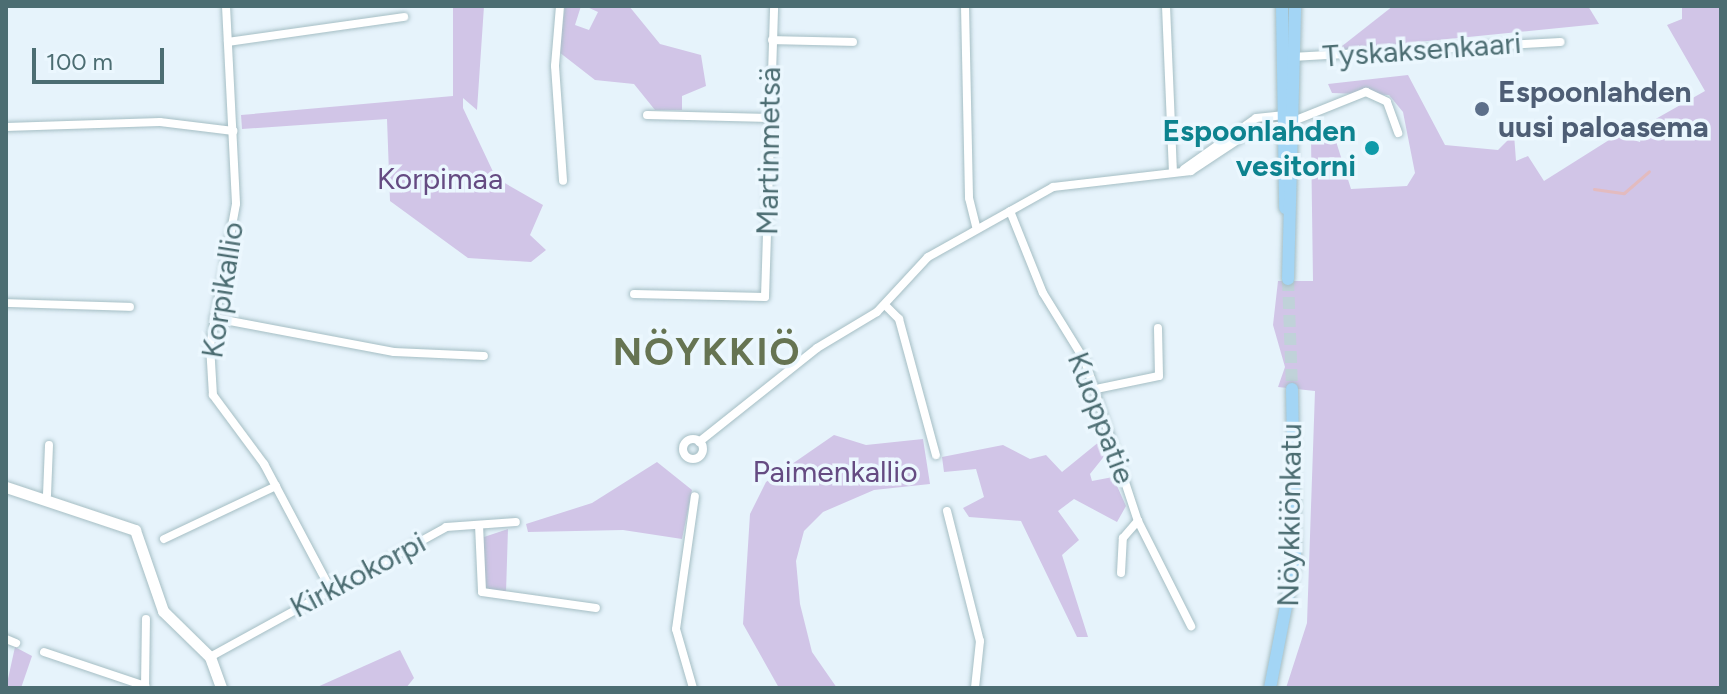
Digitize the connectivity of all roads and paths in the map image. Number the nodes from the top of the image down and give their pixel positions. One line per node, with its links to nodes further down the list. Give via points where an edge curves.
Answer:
1 (226, 6): 10 (street, Korpikallio)
2 (560, 6): 21 (street, via 555,66)
3 (774, 6): 9 (street, Martinmetsä)
4 (965, 6): 23 (street, via 969,198)
5 (1166, 6): 20 (street)
6 (1282, 6): 13 (main road)
7 (1295, 6): 13 (main road)
8 (404, 17): 10 (street)
9 (772, 40): 11 (street); 15 (street, Martinmetsä)
10 (228, 42): 18 (street, Korpikallio)
11 (853, 42)
12 (1561, 42): 13 (street, Tyskaksenkaari)
13 (1288, 56): 16 (main road)
14 (647, 115): 15 (street)
15 (770, 118): 25 (street, Martinmetsä, via 765,297)
16 (1285, 119): 19 (street, via 1372,92 1387,102); 20 (street, via 1256,118 1184,169); 24 (main road)
17 (6, 127): 18 (street, via 160,122)
18 (233, 131): 29 (street, Korpikallio, via 236,204)
19 (1398, 133)
20 (1173, 170): 22 (street, via 1076,180)
21 (563, 181)
22 (1010, 211): 23 (street); 32 (street, Kuoppatie, via 1043,293)
23 (977, 229): 27 (street, via 920,263)
24 (1288, 279)
25 (634, 294)
26 (6, 303): 28 (street)
27 (885, 305): 34 (street, via 817,348); 36 (street, via 899,319)
28 (130, 307)
29 (214, 318): 31 (street, via 394,352); 37 (street, Korpikallio, via 213,395)
30 (1158, 328): 32 (street, via 1159,376)
31 (484, 356)
32 (1096, 389): 42 (street, Kuoppatie)
33 (1292, 389): 57 (main road, Nöykkiönkatu, via 1295,560)
34 (699, 442)
35 (49, 445): 39 (street)
36 (936, 455)
37 (276, 486): 45 (street); 47 (street, Korpikallio)
38 (6, 487): 39 (street)
39 (47, 495): 52 (street, via 135,530 163,611)
40 (695, 496): 55 (street, via 676,629)
41 (947, 511): 56 (street, via 980,641)
42 (1138, 521): 46 (street, via 1123,538); 50 (street, Kuoppatie)
43 (516, 522): 44 (street, Kirkkokorpi)
44 (479, 525): 47 (street, Kirkkokorpi, via 446,527); 48 (street, via 482,592)
45 (164, 539)
46 (1121, 573)
47 (330, 588): 52 (street, Kirkkokorpi)
48 (596, 608)
49 (146, 619): 53 (street)
50 (1191, 626)
51 (44, 652): 53 (street)
52 (210, 657): 54 (street)
53 (145, 687)
54 (221, 688)
55 (693, 688)
56 (975, 688)
57 (1270, 688)

